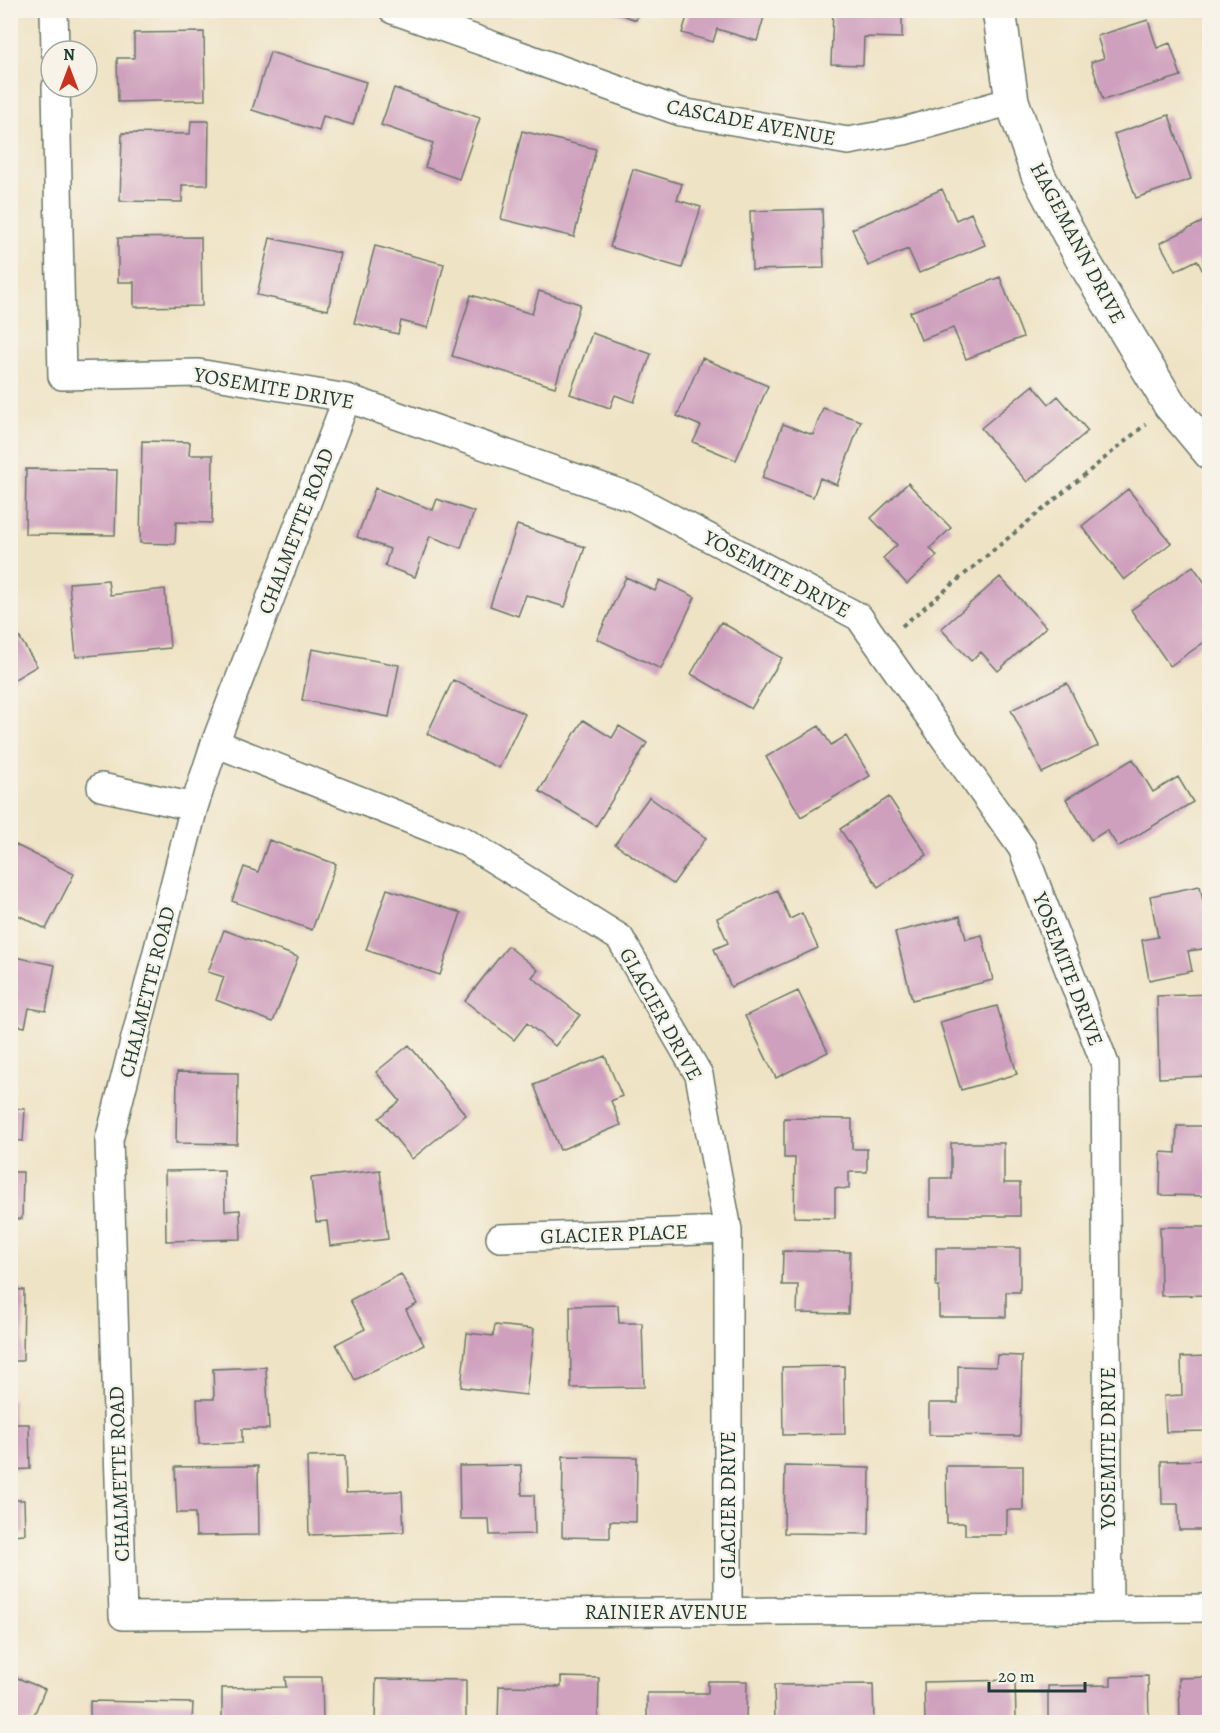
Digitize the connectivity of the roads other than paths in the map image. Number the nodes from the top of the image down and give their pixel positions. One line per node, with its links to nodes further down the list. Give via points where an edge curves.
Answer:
1 (54, 10): 4 (street)
2 (393, 10): 6 (street, CASCADE AVENUE, via 681,112 848,141 904,131)
3 (999, 10): 6 (street, HAGEMANN DRIVE)
4 (55, 39)
5 (56, 99): 7 (street, YOSEMITE DRIVE, via 62,376 198,373)
6 (1012, 101): 8 (street, HAGEMANN DRIVE, via 1038,175 1081,257 1170,405)
7 (347, 398): 9 (street, CHALMETTE ROAD); 15 (street, YOSEMITE DRIVE, via 634,498 859,617 1022,848 1105,1064)
8 (1209, 453)
9 (215, 743): 11 (street, CHALMETTE ROAD); 12 (street, GLACIER DRIVE, via 464,841 620,938 699,1075)
10 (101, 787): 11 (street)
11 (194, 807): 17 (street, CHALMETTE ROAD, via 109,1140)
12 (729, 1230): 13 (street, GLACIER PLACE); 16 (street, GLACIER DRIVE)
13 (500, 1238)
14 (1209, 1608): 15 (street, RAINIER AVENUE)
15 (1109, 1609): 16 (street, RAINIER AVENUE)
16 (729, 1611): 17 (street, RAINIER AVENUE)
17 (123, 1616)

